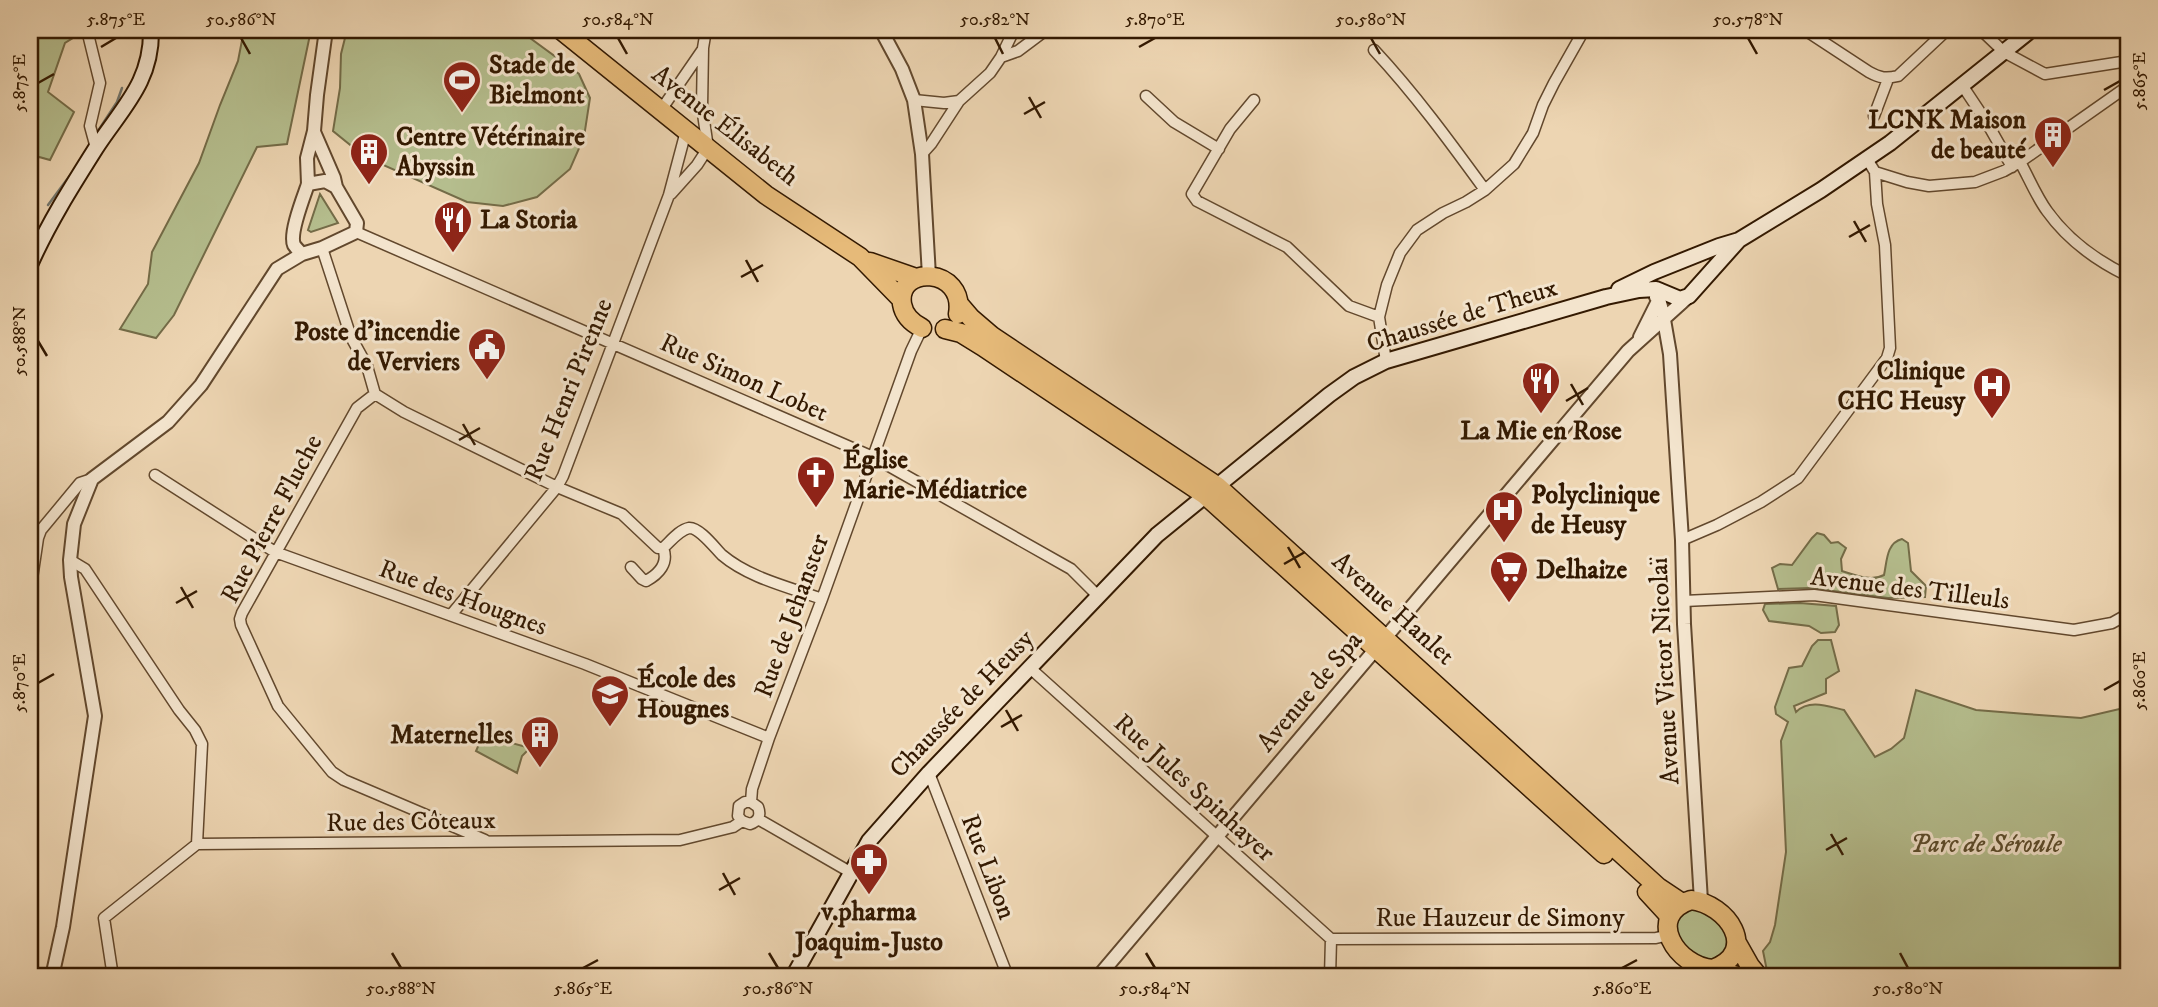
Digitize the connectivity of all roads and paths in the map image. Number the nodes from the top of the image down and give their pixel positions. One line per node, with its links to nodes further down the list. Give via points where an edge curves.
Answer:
1 (87, 30): 30 (street, via 100,83 90,126)
2 (151, 30): 30 (main road, via 147,68)
3 (326, 30): 28 (street)
4 (561, 30): 26 (highway, Avenue Élisabeth)
5 (706, 30): 14 (street)
6 (881, 30): 23 (street)
7 (1014, 30): 17 (street)
8 (1046, 30): 17 (street)
9 (1584, 30): 38 (street, via 1514,164)
10 (1805, 30): 19 (street, via 1869,72)
11 (1947, 30): 19 (street, via 1898,76)
12 (1981, 30): 16 (street)
13 (2031, 30): 16 (main road, Chaussée de Theux)
14 (703, 48): 26 (street); 31 (street, via 702,107)
15 (1374, 50): 38 (street)
16 (2004, 51): 18 (street, via 2045,74); 20 (main road, Chaussée de Theux)
17 (1002, 57): 25 (street)
18 (2128, 61)
19 (1888, 79): 27 (street)
20 (1962, 85): 34 (street); 35 (main road, Chaussée de Theux)
21 (2128, 86): 34 (street)
22 (1146, 96): 32 (street, via 1174,122)
23 (914, 100): 25 (street); 33 (street)
24 (1254, 100): 32 (street)
25 (959, 101): 33 (street)
26 (661, 110): 29 (highway, Avenue Élisabeth)
27 (1874, 116)
28 (314, 131): 36 (street, via 307,159); 37 (street)
29 (686, 131): 31 (highway, Avenue Élisabeth); 39 (street, Rue Henri Pirenne)
30 (96, 148): 46 (main road)
31 (708, 148): 39 (street, Rue Henri Pirenne); 44 (highway, Avenue Élisabeth, via 766,195)
32 (1219, 149): 54 (street, via 1192,194 1196,201 1287,247 1349,306)
33 (922, 154): 48 (street)
34 (2016, 164): 35 (street, via 1975,182 1930,186 1907,183); 47 (street, via 2054,221 2082,248)
35 (1871, 165): 41 (main road, Chaussée de Theux); 69 (street, via 1885,245 1887,358 1798,478)
36 (308, 184): 37 (street, via 325,181); 43 (street, via 293,230 293,243)
37 (336, 187): 40 (street, via 357,223)
38 (1485, 190): 54 (street, via 1418,230 1400,253)
39 (669, 195): 59 (street, Rue Henri Pirenne)
40 (356, 232): 42 (street); 59 (street, Rue Simon Lobet)
41 (1739, 240): 45 (main road, Chaussée de Theux); 50 (main road, Chaussée de Theux)
42 (322, 248): 43 (street); 63 (street)
43 (302, 254): 66 (street, via 277,269 201,386 167,422)
44 (860, 257): 48 (highway, Avenue Élisabeth); 52 (highway, Avenue Élisabeth)
45 (1680, 263): 49 (main road); 50 (main road, via 1694,276); 51 (main road, Chaussée de Theux)
46 (30, 265)
47 (2128, 276)
48 (923, 277): 52 (highway, via 905,288); 53 (highway, via 945,281)
49 (1654, 293): 50 (main road, Chaussée de Theux, via 1680,299); 51 (main road, Chaussée de Theux); 55 (street); 58 (street, Avenue de Spa)
50 (1689, 296): 55 (street, Avenue de Spa); 61 (street)
51 (1606, 297): 62 (main road, Chaussée de Theux)
52 (901, 299): 56 (highway, via 908,317)
53 (959, 304): 57 (highway, via 955,320); 68 (highway, Avenue Hanlet, via 992,336)
54 (1379, 317): 62 (street)
55 (1664, 320): 58 (street, Avenue de Spa); 61 (street)
56 (922, 328): 57 (main road); 64 (street, Rue de Jehanster)
57 (944, 329): 68 (highway, via 961,333 1189,483)
58 (1638, 340): 60 (street, Avenue de Spa)
59 (613, 344): 64 (street, Rue Simon Lobet); 67 (street, Rue Henri Pirenne)
60 (1628, 351): 61 (street, via 1651,342); 80 (street, Avenue de Spa)
61 (1670, 354): 69 (street, Avenue Victor Nicolaï)
62 (1386, 361): 68 (main road, Chaussée de Theux, via 1329,395)
63 (375, 394): 67 (street); 71 (street, Rue Pierre Fluche, via 357,408)
64 (873, 457): 75 (street, Rue Simon Lobet, via 1071,569); 76 (street, Rue de Jehanster)
65 (155, 475): 71 (street, Rue des Hougnes)
66 (92, 479): 72 (street, via 74,524); 74 (street, via 79,483 41,530)
67 (557, 487): 70 (street, via 622,514 653,545); 79 (street, Rue Henri Pirenne)
68 (1211, 491): 75 (main road, Chaussée de Heusy, via 1157,535); 80 (highway, Avenue Hanlet)
69 (1682, 540): 77 (street, Avenue Victor Nicolaï)
70 (663, 548): 73 (street, via 664,565 651,579 642,579); 76 (street, via 692,528 724,556 763,579)
71 (275, 552): 79 (street, Rue des Hougnes); 88 (street, Rue Pierre Fluche, via 240,619 283,714 332,772)
72 (69, 561): 89 (street, via 85,569 202,744); 98 (street, via 95,716)
73 (631, 567)
74 (30, 592)
75 (1097, 595): 81 (main road, Chaussée de Heusy)
76 (822, 599): 82 (street, Rue de Jehanster)
77 (1684, 601): 78 (street, Avenue des Tilleuls, via 1814,595 2074,630 2112,623); 92 (street, Avenue Victor Nicolaï)
78 (2128, 614)
79 (451, 615): 82 (street, Rue des Hougnes)
80 (1380, 644): 87 (street, Avenue de Spa); 91 (highway, Avenue Hanlet); 93 (highway, Avenue Hanlet)
81 (1030, 668): 83 (main road, Chaussée de Heusy); 87 (street, Rue Jules Spinhayer)
82 (769, 738): 84 (street, Rue de Jehanster)
83 (929, 773): 90 (main road, Chaussée de Heusy, via 869,841); 101 (street, Rue Libon)
84 (751, 802): 85 (street, via 758,807); 86 (street, Rue de Jehanster, via 738,809)
85 (758, 819): 86 (street); 90 (street)
86 (738, 824): 88 (street, Rue des Côteaux, via 680,840)
87 (1217, 837): 95 (street, Rue Jules Spinhayer); 102 (street, Avenue de Spa)
88 (490, 842): 89 (street, Rue des Côteaux)
89 (197, 844): 99 (street, via 104,918)
90 (850, 872): 100 (main road, Chaussée de Heusy)
91 (1646, 892): 94 (main road, Avenue Hanlet, via 1659,904)
92 (1701, 901): 93 (highway); 96 (highway, via 1727,920)
93 (1682, 903): 94 (highway, via 1674,909)
94 (1669, 926): 95 (street, Rue Hauzeur de Simony, via 1656,938); 97 (highway, via 1673,944)
95 (1331, 939): 103 (street)
96 (1737, 943): 97 (highway, via 1729,959); 105 (highway)
97 (1708, 972): 104 (highway)
98 (52, 977)
99 (113, 977)
100 (793, 977)
101 (1008, 977)
102 (1098, 977)
103 (1330, 977)
104 (1740, 977)
105 (1759, 977)

